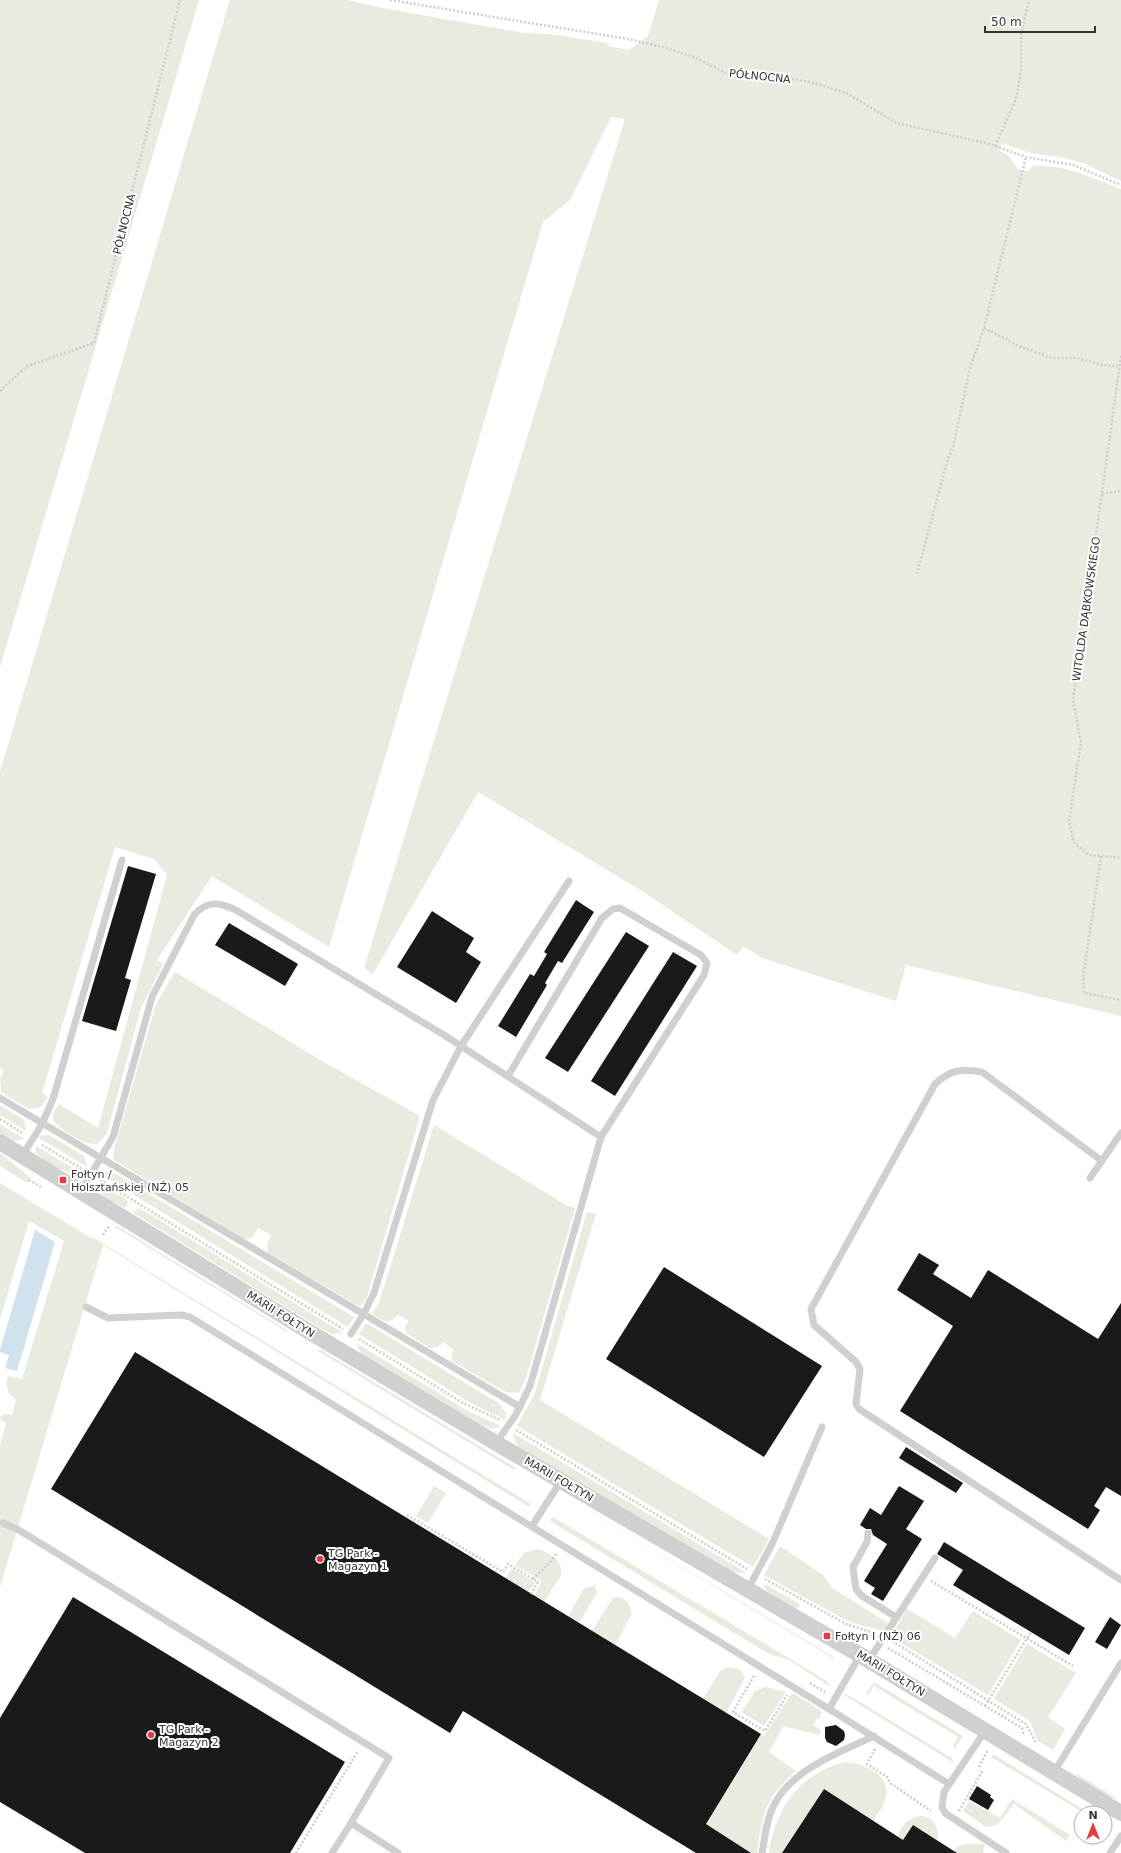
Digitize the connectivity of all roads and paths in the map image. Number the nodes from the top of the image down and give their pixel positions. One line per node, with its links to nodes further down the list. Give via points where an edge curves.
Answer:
1 (180, 0): 10 (path, PÓŁNOCNA, via 94,343 27,366)
2 (390, 0): 4 (path, PÓŁNOCNA, via 628,39 694,57 726,73 811,82 846,93 897,123)
3 (1029, 0): 4 (path, via 1021,34 1021,71 1016,99)
4 (995, 146): 5 (path, PÓŁNOCNA)
5 (1026, 156): 6 (path, PÓŁNOCNA, via 1073,165); 7 (path)
6 (1121, 185)
7 (984, 328): 9 (path, via 1021,347 1052,358 1077,358 1102,365); 13 (path, via 970,368 953,447)
8 (1121, 356): 9 (path, WITOLDA DĄBKOWSKIEGO)
9 (1118, 366): 12 (path, WITOLDA DĄBKOWSKIEGO)
10 (0, 391)
11 (1121, 491): 12 (path)
12 (1102, 494): 14 (path, WITOLDA DĄBKOWSKIEGO, via 1073,700 1081,743 1069,821 1076,845 1089,855)
13 (917, 574)
14 (1101, 856): 15 (path); 18 (path, via 1083,978 1084,993)
15 (1121, 858)
16 (122, 860): 23 (lane, via 53,1099)
17 (569, 881): 19 (lane)
18 (1121, 1000)
19 (461, 1046): 20 (lane); 29 (lane, via 234,909 216,903 206,905 199,908 194,915 152,997 113,1137); 35 (lane, via 432,1100 374,1293)
20 (508, 1076): 25 (lane); 25 (lane, via 602,918 613,909 620,908 701,955 707,963 704,975)
21 (0, 1098): 23 (lane)
22 (0, 1119): 26 (path)
23 (42, 1124): 26 (lane); 29 (lane)
24 (1121, 1133): 30 (lane)
25 (601, 1137): 37 (lane, via 530,1386)
26 (33, 1139): 28 (lane); 31 (path)
27 (0, 1142): 28 (street, MARII FOŁTYN)
28 (22, 1156): 33 (street, MARII FOŁTYN)
29 (101, 1159): 31 (lane); 35 (lane)
30 (1102, 1161): 32 (lane); 49 (lane, via 982,1072 963,1070 946,1074 935,1084 811,1309 811,1314 814,1325 856,1362 860,1369 856,1404 859,1409)
31 (91, 1175): 33 (lane); 36 (path)
32 (1090, 1178)
33 (81, 1191): 40 (street, MARII FOŁTYN)
34 (86, 1307): 44 (lane, via 108,1318 181,1315 190,1317)
35 (364, 1315): 36 (lane); 37 (lane)
36 (351, 1334): 38 (path, via 463,1403)
37 (520, 1407): 38 (lane)
38 (509, 1426): 40 (lane); 47 (path)
39 (822, 1427): 47 (lane, via 773,1542)
40 (496, 1443): 41 (street, MARII FOŁTYN)
41 (562, 1480): 44 (lane); 50 (street, MARII FOŁTYN)
42 (407, 1515): 51 (path, via 503,1572 508,1564 538,1582)
43 (3, 1523): 68 (lane, via 19,1530)
44 (532, 1526): 59 (lane)
45 (868, 1533): 52 (lane, via 867,1542 853,1566 856,1589 862,1596)
46 (934, 1558): 48 (lane)
47 (756, 1574): 50 (lane); 54 (path, via 848,1625)
48 (922, 1576): 52 (lane); 55 (path)
49 (1121, 1580)
50 (748, 1589): 57 (street, MARII FOŁTYN)
51 (531, 1594)
52 (896, 1617): 54 (lane)
53 (1031, 1632): 55 (path)
54 (885, 1636): 56 (lane); 62 (path)
55 (1026, 1638): 60 (path); 62 (path)
56 (880, 1643): 57 (lane); 63 (path)
57 (864, 1657): 64 (lane); 65 (street, MARII FOŁTYN)
58 (1121, 1663): 73 (lane)
59 (760, 1666): 61 (lane); 61 (path, via 733,1712 765,1731)
60 (1073, 1666)
61 (792, 1686): 64 (lane)
62 (988, 1701): 63 (path); 69 (path, via 1026,1724)
63 (985, 1706): 67 (path, via 1022,1728)
64 (829, 1709): 66 (lane)
65 (985, 1731): 73 (street, MARII FOŁTYN); 74 (lane)
66 (874, 1736): 74 (lane); 82 (lane, via 804,1772 782,1794 770,1815)
67 (1024, 1736)
68 (364, 1742): 77 (lane, via 389,1758); 79 (path)
69 (1036, 1744)
70 (988, 1750): 71 (path)
71 (979, 1767)
72 (983, 1770): 76 (path)
73 (1054, 1772): 75 (street, MARII FOŁTYN)
74 (949, 1784): 76 (lane, via 942,1795 942,1807 944,1813)
75 (1121, 1813)
76 (954, 1819): 83 (lane)
77 (351, 1823): 80 (lane); 81 (lane)
78 (1121, 1836): 84 (lane)
79 (296, 1853)
80 (332, 1853)
81 (398, 1853)
82 (762, 1853)
83 (1006, 1853)
84 (1110, 1853)

